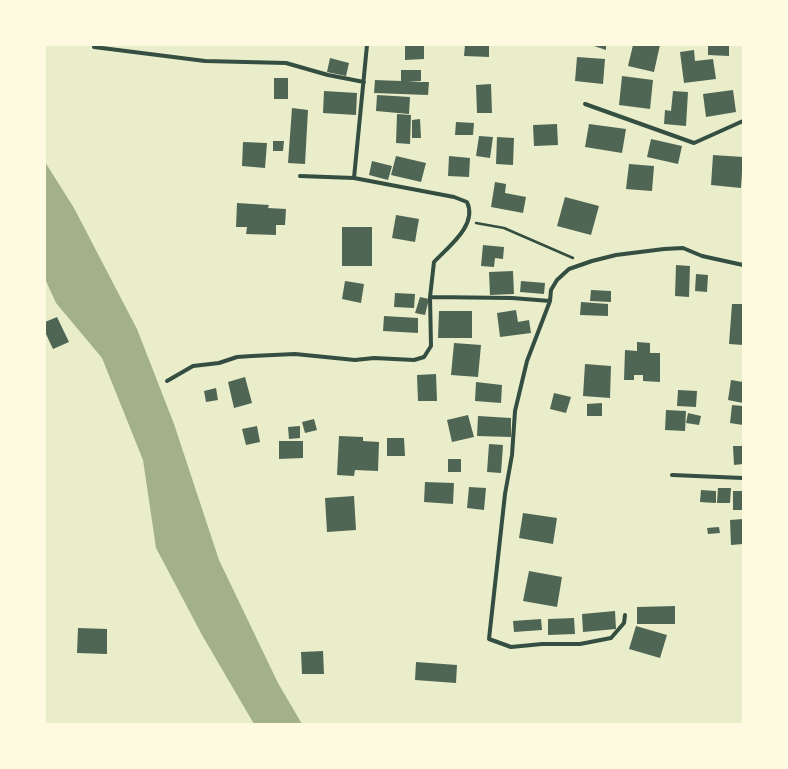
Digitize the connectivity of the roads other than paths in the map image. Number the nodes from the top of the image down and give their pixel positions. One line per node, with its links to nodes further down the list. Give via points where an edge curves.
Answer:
1 (367, 45): 3 (street)
2 (94, 47): 3 (street, via 205,61 286,63)
3 (364, 82): 7 (street)
4 (584, 104): 5 (street, via 694,143)
5 (743, 121)
6 (300, 176): 7 (street)
7 (354, 178): 9 (street, via 467,202 471,210 468,222 449,249 434,262)
8 (743, 265): 10 (street, via 702,256 683,248 616,255 569,269 551,290)
9 (430, 297): 10 (street); 11 (street, via 431,346 424,357 414,360 355,360 295,354 237,357 219,363 193,366)
10 (550, 301): 14 (street, via 527,361 515,411 512,455 505,494 489,639 511,647 580,644 611,638 624,623)
11 (167, 381)
12 (672, 475): 13 (street)
13 (743, 478)
14 (625, 614)

